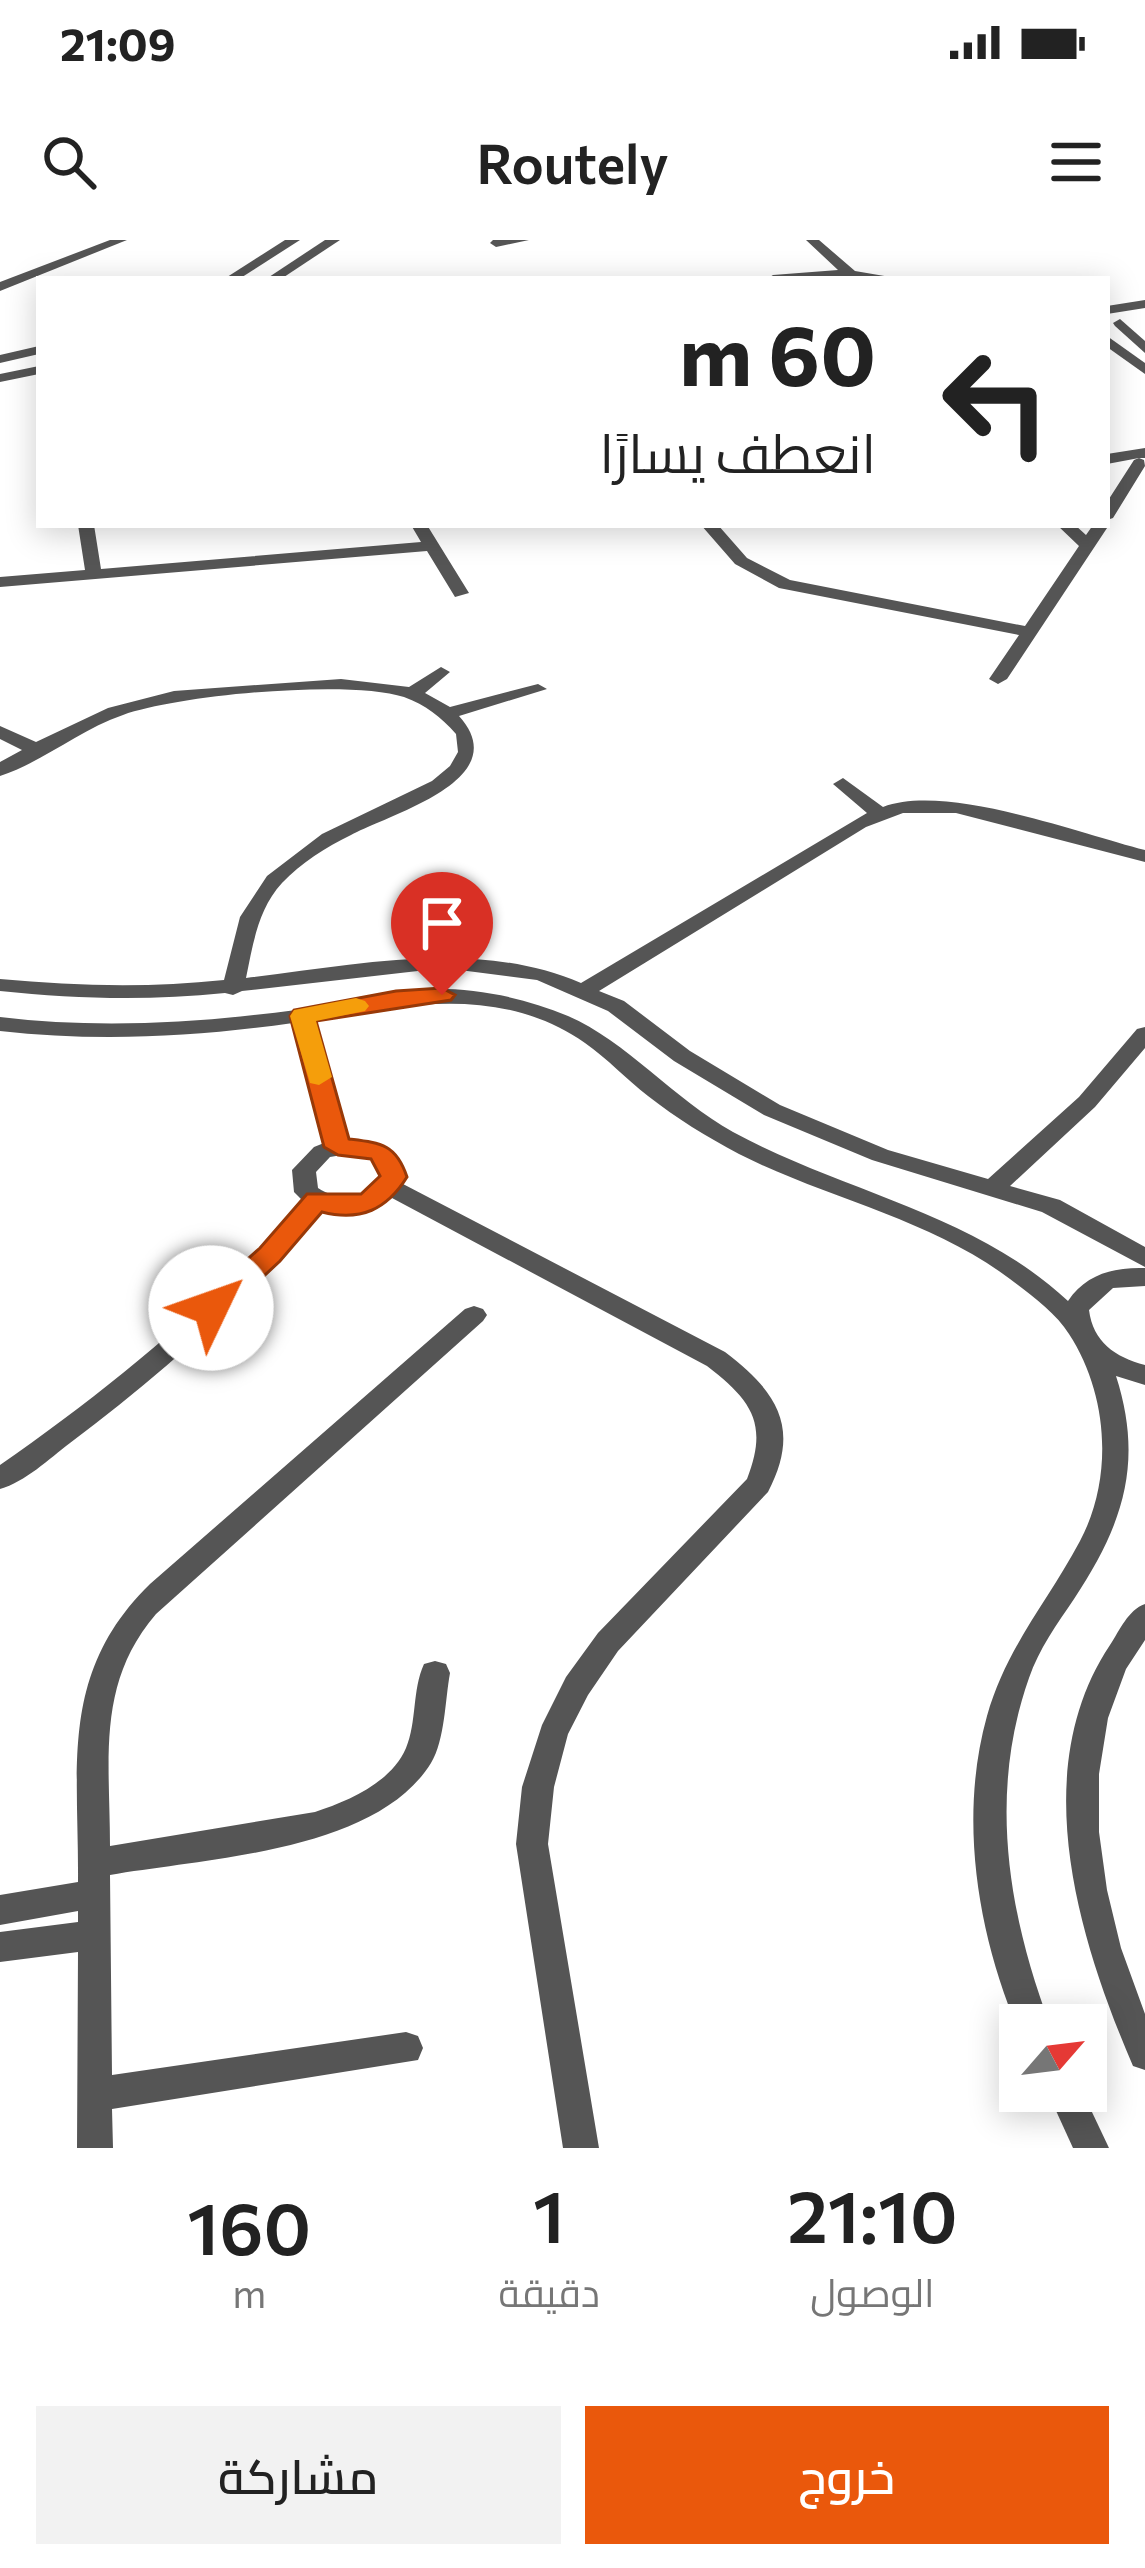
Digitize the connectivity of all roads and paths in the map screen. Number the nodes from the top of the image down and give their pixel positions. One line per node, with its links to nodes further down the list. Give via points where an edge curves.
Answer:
1 (121, 240): 10 (street)
2 (294, 240): 7 (street)
3 (334, 240): 8 (street)
4 (523, 240): 6 (street)
5 (812, 240): 9 (street)
6 (496, 243)
7 (235, 276)
8 (277, 276)
9 (852, 276)
10 (0, 287)
11 (1145, 304): 13 (street)
12 (1145, 314): 13 (street)
13 (1112, 318): 15 (street)
14 (1110, 342): 18 (street)
15 (1145, 349)
16 (36, 351): 17 (street)
17 (0, 359)
18 (1145, 370)
19 (36, 371): 20 (street)
20 (0, 378)
21 (1110, 459): 22 (street)
22 (1143, 460): 23 (street); 24 (street)
23 (1110, 468)
24 (1110, 510)
25 (86, 528): 32 (street)
26 (421, 528): 31 (street)
27 (712, 528): 35 (street, via 741,561 785,584)
28 (1069, 528): 30 (street)
29 (1099, 528): 30 (street)
30 (1088, 544): 35 (street)
31 (432, 546): 32 (street); 34 (street)
32 (94, 574): 33 (street)
33 (0, 582)
34 (461, 593)
35 (1029, 632): 37 (street)
36 (441, 672): 39 (street)
37 (998, 679)
38 (538, 689): 40 (street)
39 (411, 694): 40 (street); 42 (street, via 344,683 162,698 101,716)
40 (448, 713): 48 (street, via 468,740 464,760 424,796 347,829 274,880 249,910)
41 (0, 732): 42 (street)
42 (37, 750): 43 (street)
43 (0, 770)
44 (843, 784): 45 (street)
45 (878, 813): 46 (street, via 956,807); 49 (street)
46 (1145, 856)
47 (0, 985): 48 (street, via 97,994)
48 (233, 989): 49 (street, via 445,962 494,965)
49 (585, 990): 55 (street, via 772,1110 880,1155)
50 (302, 1016): 51 (street, via 152,1030); 53 (street); 60 (street, via 442,995 532,1009 610,1050 727,1138 998,1258)
51 (2, 1027)
52 (1145, 1034): 55 (street, via 1087,1102)
53 (338, 1147): 54 (street, via 379,1151 393,1167); 56 (street, via 304,1170 306,1192)
54 (390, 1186): 56 (street, via 366,1203); 76 (street, via 716,1359 763,1402 772,1430 758,1485 577,1685 538,1787 532,1844)
55 (995, 1186): 57 (street, via 1099,1228)
56 (317, 1200): 63 (street, via 226,1295 72,1430)
57 (1145, 1258)
58 (1145, 1277): 60 (street, via 1091,1287)
59 (474, 1315): 66 (street, via 118,1638 96,1692)
60 (1076, 1324): 61 (street)
61 (1094, 1352): 62 (street); 70 (street, via 1119,1442 1115,1489 1100,1534 1014,1676 989,1799 1005,1943)
62 (1145, 1375)
63 (0, 1479)
64 (1145, 1616): 72 (street, via 1103,1690 1085,1760 1082,1837 1096,1921)
65 (435, 1673): 66 (street, via 420,1754 395,1786 358,1811)
66 (94, 1879): 67 (street); 68 (street)
67 (0, 1910)
68 (94, 1935): 69 (street); 73 (street)
69 (0, 1947)
70 (1026, 2004)
71 (406, 2048): 73 (street)
72 (1145, 2054)
73 (94, 2095): 75 (street)
74 (1074, 2112): 77 (street)
75 (95, 2148)
76 (581, 2148)
77 (1091, 2148)

